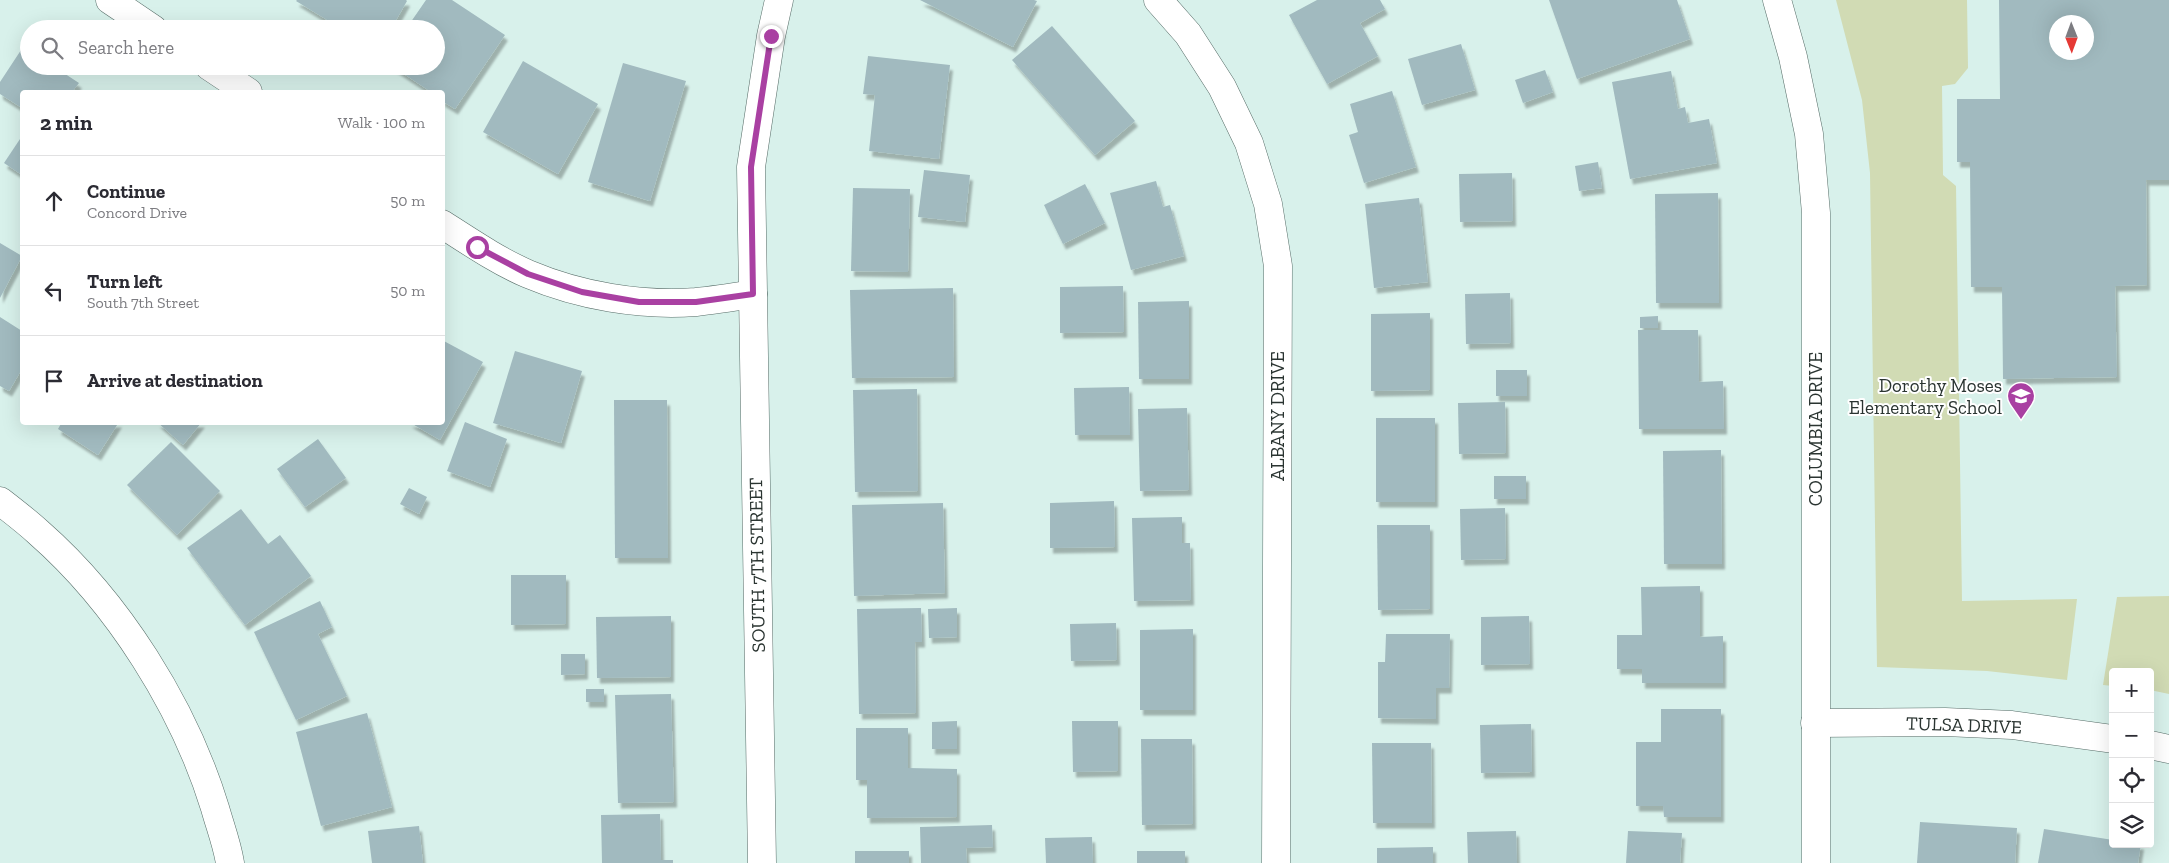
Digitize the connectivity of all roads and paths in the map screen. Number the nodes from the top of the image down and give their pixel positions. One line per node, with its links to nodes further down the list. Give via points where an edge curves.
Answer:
1 (110, 0): 5 (street)
2 (779, 0): 9 (street, SOUTH 7TH STREET, via 751,167)
3 (1158, 0): 17 (street, ALBANY DRIVE, via 1188,34 1222,87 1250,144 1268,204 1278,266)
4 (1777, 0): 11 (street, COLUMBIA DRIVE, via 1809,134 1816,213)
5 (140, 20)
6 (222, 75): 7 (street)
7 (245, 90)
8 (445, 226): 9 (street, via 528,274 582,292 639,302 696,302)
9 (753, 294): 16 (street, SOUTH 7TH STREET)
10 (0, 500): 15 (street, via 40,533 92,586 138,647 176,712 206,780)
11 (1815, 723): 12 (street, TULSA DRIVE, via 1945,722 2012,726); 18 (street, COLUMBIA DRIVE)
12 (2109, 738)
13 (2154, 746): 14 (street)
14 (2169, 749)
15 (230, 863)
16 (762, 863)
17 (1276, 863)
18 (1816, 863)

